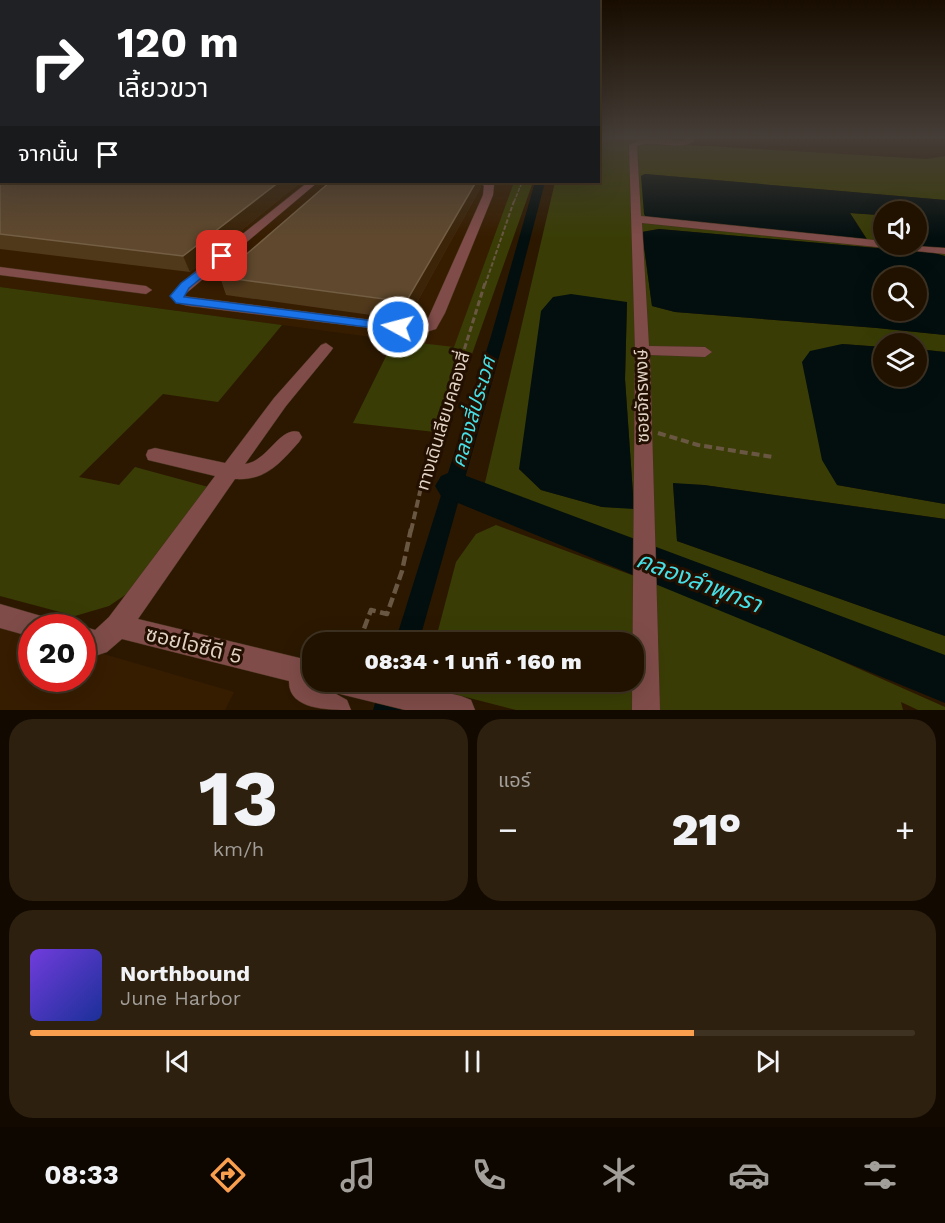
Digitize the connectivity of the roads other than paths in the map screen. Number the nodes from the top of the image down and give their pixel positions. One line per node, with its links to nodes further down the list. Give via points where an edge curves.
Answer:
1 (634, 171): 4 (street, ซอยจักรพงษ์)
2 (312, 183): 3 (street, via 176,296 205,304 420,330 431,326 488,195)
3 (486, 183)
4 (636, 219): 5 (street); 9 (street, ซอยจักรพงษ์)
5 (945, 251)
6 (0, 272): 7 (street)
7 (146, 290)
8 (326, 348): 13 (street, via 280,402)
9 (642, 350): 10 (street); 23 (street, ซอยจักรพงษ์)
10 (705, 352)
11 (293, 437): 13 (street, via 254,471)
12 (155, 455): 13 (street)
13 (231, 471): 16 (street)
14 (0, 616): 15 (street)
15 (18, 621)
16 (118, 626): 17 (street); 18 (street, ซอยไอซีดี 5)
17 (96, 642)
18 (302, 672)
19 (307, 692): 22 (street)
20 (387, 692): 21 (street)
21 (459, 709)
22 (337, 710)
23 (646, 710)

